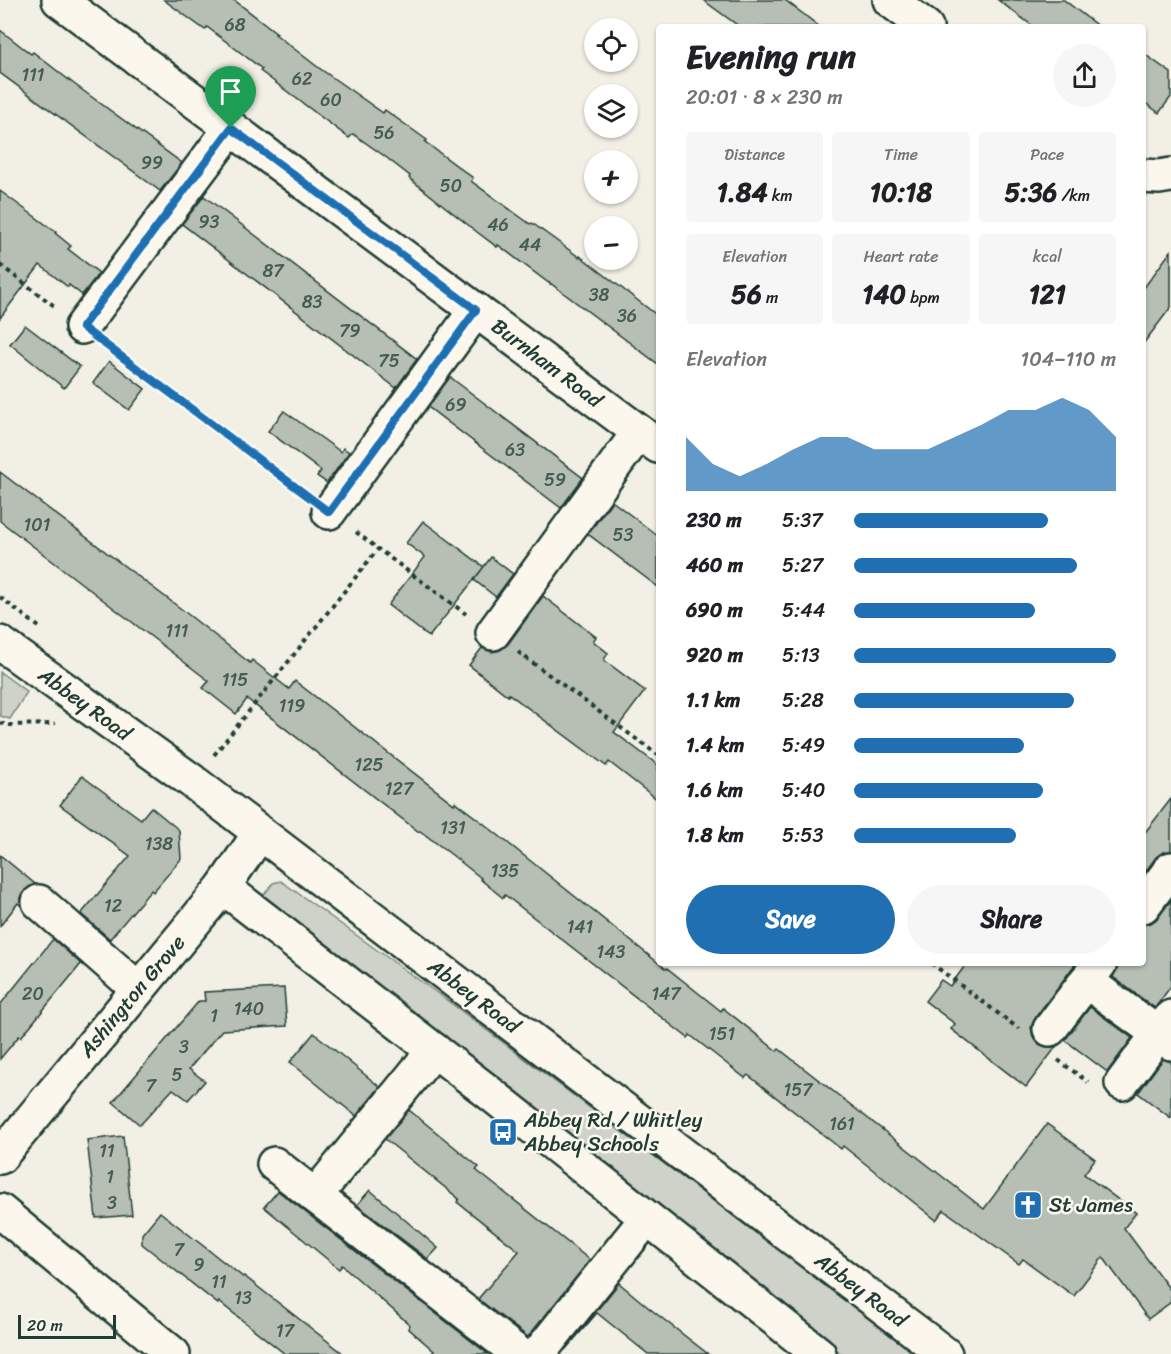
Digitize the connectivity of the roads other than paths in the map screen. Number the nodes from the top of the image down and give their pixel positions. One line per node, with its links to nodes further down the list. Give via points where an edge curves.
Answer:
1 (59, 0): 4 (street, Burnham Road)
2 (890, 0): 3 (street)
3 (922, 24)
4 (231, 128): 7 (street, Burnham Road); 8 (street)
5 (1171, 175): 6 (street)
6 (1146, 176)
7 (476, 310): 9 (street, Burnham Road); 10 (street)
8 (82, 327)
9 (649, 439): 11 (street)
10 (329, 512)
11 (493, 633)
12 (0, 643): 13 (street, Abbey Road)
13 (260, 833): 15 (street, Ashington Grove); 33 (street, Abbey Road)
14 (1171, 869): 17 (street)
15 (223, 887): 19 (street, Ashington Grove); 22 (street)
16 (39, 902): 19 (street)
17 (1146, 902)
18 (1093, 972): 20 (street); 21 (street)
19 (138, 989): 24 (street, Ashington Grove)
20 (1167, 1031): 23 (street)
21 (1042, 1040)
22 (434, 1050): 26 (street); 28 (street)
23 (1122, 1083)
24 (0, 1157)
25 (274, 1164): 26 (street)
26 (315, 1196): 30 (street)
27 (0, 1211): 29 (street)
28 (647, 1218): 31 (street); 32 (street)
29 (173, 1354)
30 (519, 1354)
31 (538, 1354)
32 (819, 1354)
33 (945, 1354)

